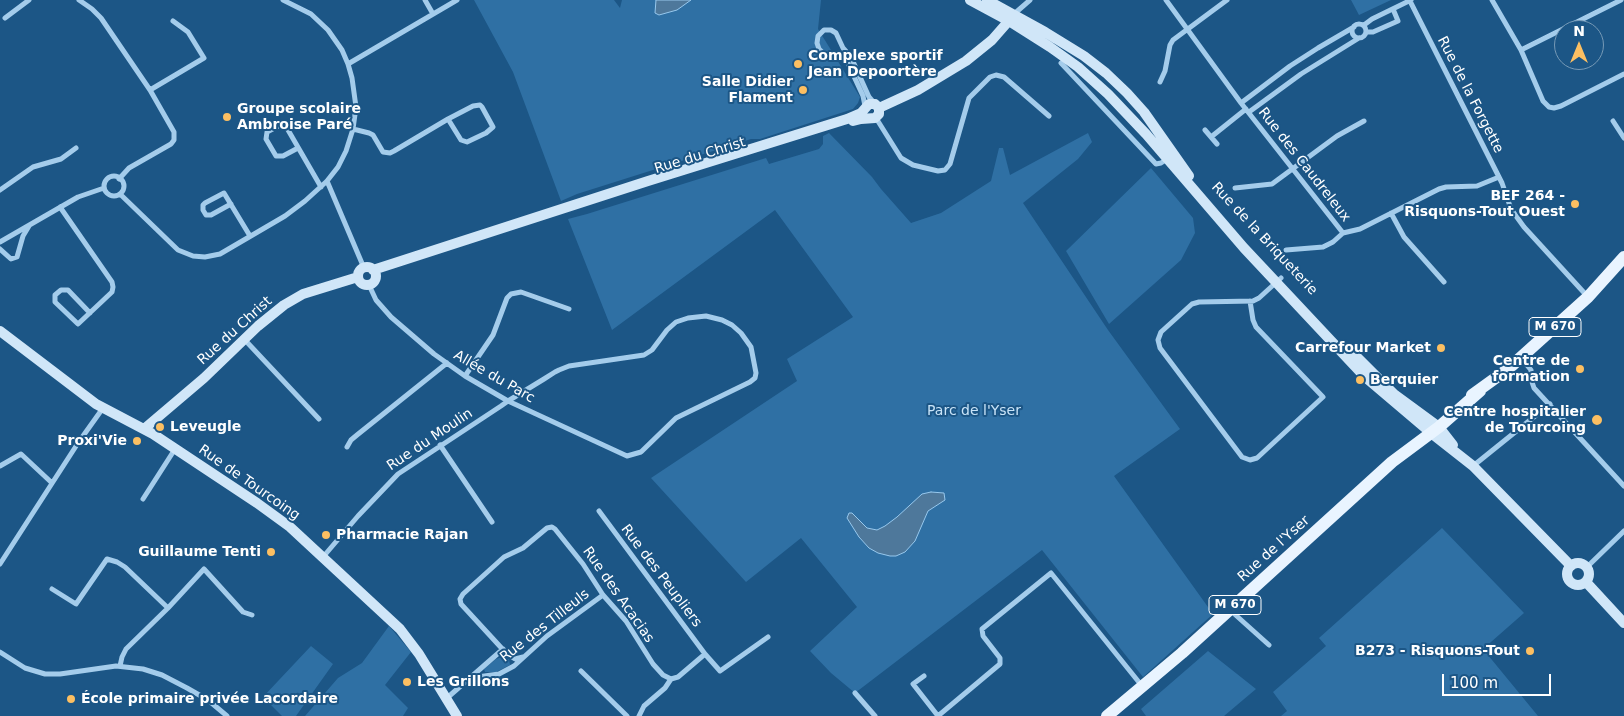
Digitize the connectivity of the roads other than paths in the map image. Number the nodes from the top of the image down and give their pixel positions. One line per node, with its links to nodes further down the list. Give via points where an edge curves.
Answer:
1 (29, 0): 16 (street)
2 (78, 0): 29 (street, via 101,18)
3 (283, 0): 26 (street, via 320,21 337,42)
4 (425, 0): 15 (street)
5 (457, 0): 15 (street)
6 (970, 0): 17 (street)
7 (987, 0): 17 (street)
8 (1030, 0): 17 (street)
9 (1166, 0): 21 (street, Rue des Caudreleux)
10 (1227, 0): 21 (street)
11 (1411, 0): 14 (street, Rue de la Forgette); 48 (street, Rue de la Forgette)
12 (1492, 0): 24 (street)
13 (1621, 0): 24 (street)
14 (1393, 9): 19 (street, Rue de la Forgette); 22 (street, via 1398,21)
15 (433, 14): 26 (street)
16 (5, 18)
17 (1012, 18): 32 (street, Rue du Christ, via 985,46 952,70); 41 (street, Rue de la Briqueterie, via 1068,46 1106,73 1136,102); 45 (street, Rue de la Briqueterie, via 1095,81)
18 (174, 21): 29 (street, via 188,32 204,58)
19 (1364, 25): 20 (street, Rue de la Forgette); 22 (street)
20 (1354, 27): 23 (street, via 1353,34); 30 (street, Rue de la Forgette, via 1300,59)
21 (1187, 29): 28 (street, via 1172,43); 30 (street, Rue des Caudreleux)
22 (1366, 32): 23 (street)
23 (1359, 38): 31 (street)
24 (1521, 50): 27 (street, via 1541,97 1551,108)
25 (1061, 63): 45 (street, via 1156,164)
26 (348, 64): 37 (street, via 355,93)
27 (1624, 74)
28 (1160, 82)
29 (150, 90): 49 (street, via 174,132 174,140 129,168)
30 (1242, 103): 31 (street, Rue des Caudreleux)
31 (1248, 110): 39 (street); 46 (street, Rue des Caudreleux)
32 (871, 111): 32 (street, via 869,97 851,57 836,33 824,30 818,36 819,50 826,55 840,55 846,59); 33 (street, via 901,158 913,165 938,171 945,170 950,164 969,98 990,77 996,75 1008,79); 66 (street, Rue du Christ)
33 (1048, 116)
34 (448, 119): 34 (street, via 461,140 467,142 493,127 480,105); 37 (street, via 390,153 383,152 369,133)
35 (1364, 121): 46 (street, via 1337,136)
36 (1613, 121): 40 (street)
37 (353, 129): 50 (street, via 338,167)
38 (1206, 130): 39 (street)
39 (1211, 137): 42 (street)
40 (1624, 138)
41 (1167, 144): 45 (street); 47 (street, Rue de la Briqueterie)
42 (1216, 144)
43 (76, 148): 54 (street, via 61,160 33,167)
44 (298, 148): 44 (street, via 284,156 276,156 266,139 267,132 284,122); 51 (street)
45 (1167, 159): 47 (street); 67 (street, Rue de la Briqueterie, via 1200,199)
46 (1293, 169): 53 (street, via 1272,184); 60 (street, Rue des Caudreleux)
47 (1188, 174): 67 (street, Rue de la Briqueterie)
48 (1498, 177): 58 (street, Rue des Caudreleux, via 1477,186 1442,188); 70 (street, Rue de la Forgette, via 1516,216)
49 (119, 179): 52 (street, via 110,178); 55 (street, via 123,185)
50 (327, 181): 51 (street); 66 (street)
51 (321, 187): 61 (street, via 292,211)
52 (104, 188): 55 (street, via 110,195); 57 (street)
53 (1235, 188)
54 (0, 190)
55 (120, 194): 61 (street, via 172,245 188,255 215,255)
56 (231, 204): 56 (street, via 211,215 206,215 203,210 205,203 224,192); 61 (street)
57 (60, 207): 59 (street); 73 (street, via 113,285 112,292)
58 (1391, 214): 60 (street, Rue des Caudreleux, via 1360,229); 68 (street, via 1404,237)
59 (33, 223): 62 (street); 63 (street, via 25,231 17,257 11,259)
60 (1343, 233): 64 (street, via 1323,247)
61 (250, 236)
62 (0, 242)
63 (0, 249)
64 (1286, 250)
65 (1624, 257): 70 (main road, Rue de l'Yser / M 670)
66 (365, 272): 69 (street, via 362,283); 69 (street, via 376,274); 75 (street, Rue du Christ, via 296,297)
67 (1278, 281): 71 (street, via 1256,300); 83 (street, Rue de la Briqueterie)
68 (1444, 282)
69 (369, 285): 77 (street, Allée du Parc, via 376,300 391,317)
70 (1588, 297): 76 (main road, Rue de l'Yser / M 670)
71 (1250, 301): 71 (street, via 1192,304 1161,332 1158,340 1160,348 1242,457 1250,460 1257,458 1323,397 1256,327)
72 (569, 309): 78 (street, via 521,292 511,294 493,335)
73 (90, 313): 73 (street, via 68,290 61,290 55,295 55,302 78,324)
74 (0, 330): 81 (street, Rue de Tourcoing)
75 (244, 339): 82 (street); 84 (street, Rue du Christ)
76 (1521, 358): 80 (street, via 1531,370 1534,388); 83 (main road, Rue de l'Yser / M 670)
77 (447, 363): 78 (street, Allée du Parc); 86 (street, via 351,440)
78 (465, 376): 79 (street, Allée du Parc)
79 (508, 401): 85 (street, Rue du Moulin); 88 (street, Allée du Parc); 88 (street, Rue du Moulin, via 569,366 644,355 671,326 682,320 712,317 732,325 751,347 755,378 676,418)
80 (1550, 404): 89 (street); 92 (street)
81 (103, 408): 84 (street, Rue de Tourcoing); 91 (street)
82 (319, 418)
83 (1432, 427): 89 (street, Rue de la Briqueterie); 105 (main road, Rue de l'Yser / M 670)
84 (144, 429): 87 (street, Rue de Tourcoing)
85 (440, 445): 95 (street); 97 (street, Rue du Moulin, via 393,478)
86 (347, 447)
87 (175, 449): 93 (street); 97 (street, Rue de Tourcoing, via 268,510)
88 (632, 456)
89 (1469, 462): 99 (street, Rue de la Briqueterie)
90 (0, 466): 91 (street, via 21,454)
91 (52, 483): 98 (street)
92 (1624, 486)
93 (144, 499)
94 (599, 511): 112 (street, Rue des Peupliers)
95 (492, 522)
96 (1624, 531): 100 (street)
97 (323, 557): 121 (street, Rue de Tourcoing, via 400,629)
98 (0, 564)
99 (1571, 566): 100 (street, via 1578,563); 101 (street, via 1567,573 1570,582 1578,585)
100 (1586, 566): 101 (street, via 1590,575)
101 (1586, 582): 107 (street)
102 (52, 589): 104 (street, via 76,604 107,559 125,567)
103 (603, 595): 110 (street, Rue des Acacias, via 560,535 552,527 546,528 523,548 504,557 461,597 461,604); 113 (street, Rue des Tilleuls); 118 (street, Rue des Acacias, via 626,621 657,668)
104 (168, 608): 106 (street, via 204,569 243,612); 114 (street, via 126,649)
105 (1230, 609): 109 (street); 119 (main road, Rue de l'Yser / M 670)
106 (252, 616)
107 (1624, 623)
108 (768, 637): 112 (street, Rue des Peupliers, via 720,672)
109 (1269, 645)
110 (503, 649): 113 (street, via 512,658); 117 (street, Rue des Tilleuls)
111 (0, 652): 114 (street, via 25,668 45,674)
112 (705, 654): 118 (street, via 678,677)
113 (523, 657): 117 (street, Rue des Tilleuls, via 502,673)
114 (120, 666): 122 (street, via 143,668 162,675)
115 (581, 671): 128 (street)
116 (924, 676): 130 (street, via 914,684)
117 (470, 678): 121 (street, Rue des Tilleuls)
118 (671, 679): 123 (street, via 666,688 646,703)
119 (1142, 687): 130 (street, via 1051,573 982,629 983,636 1000,658 1000,664); 131 (main road, Rue de l'Yser / M 670)
120 (855, 694): 129 (street)
121 (447, 698): 126 (street, Rue de Tourcoing); 127 (street, Rue de Tourcoing)
122 (222, 711): 124 (street); 125 (street)
123 (640, 715)
124 (217, 716)
125 (227, 716)
126 (457, 716)
127 (463, 716)
128 (627, 716)
129 (875, 716)
130 (938, 716)
131 (1107, 716)

